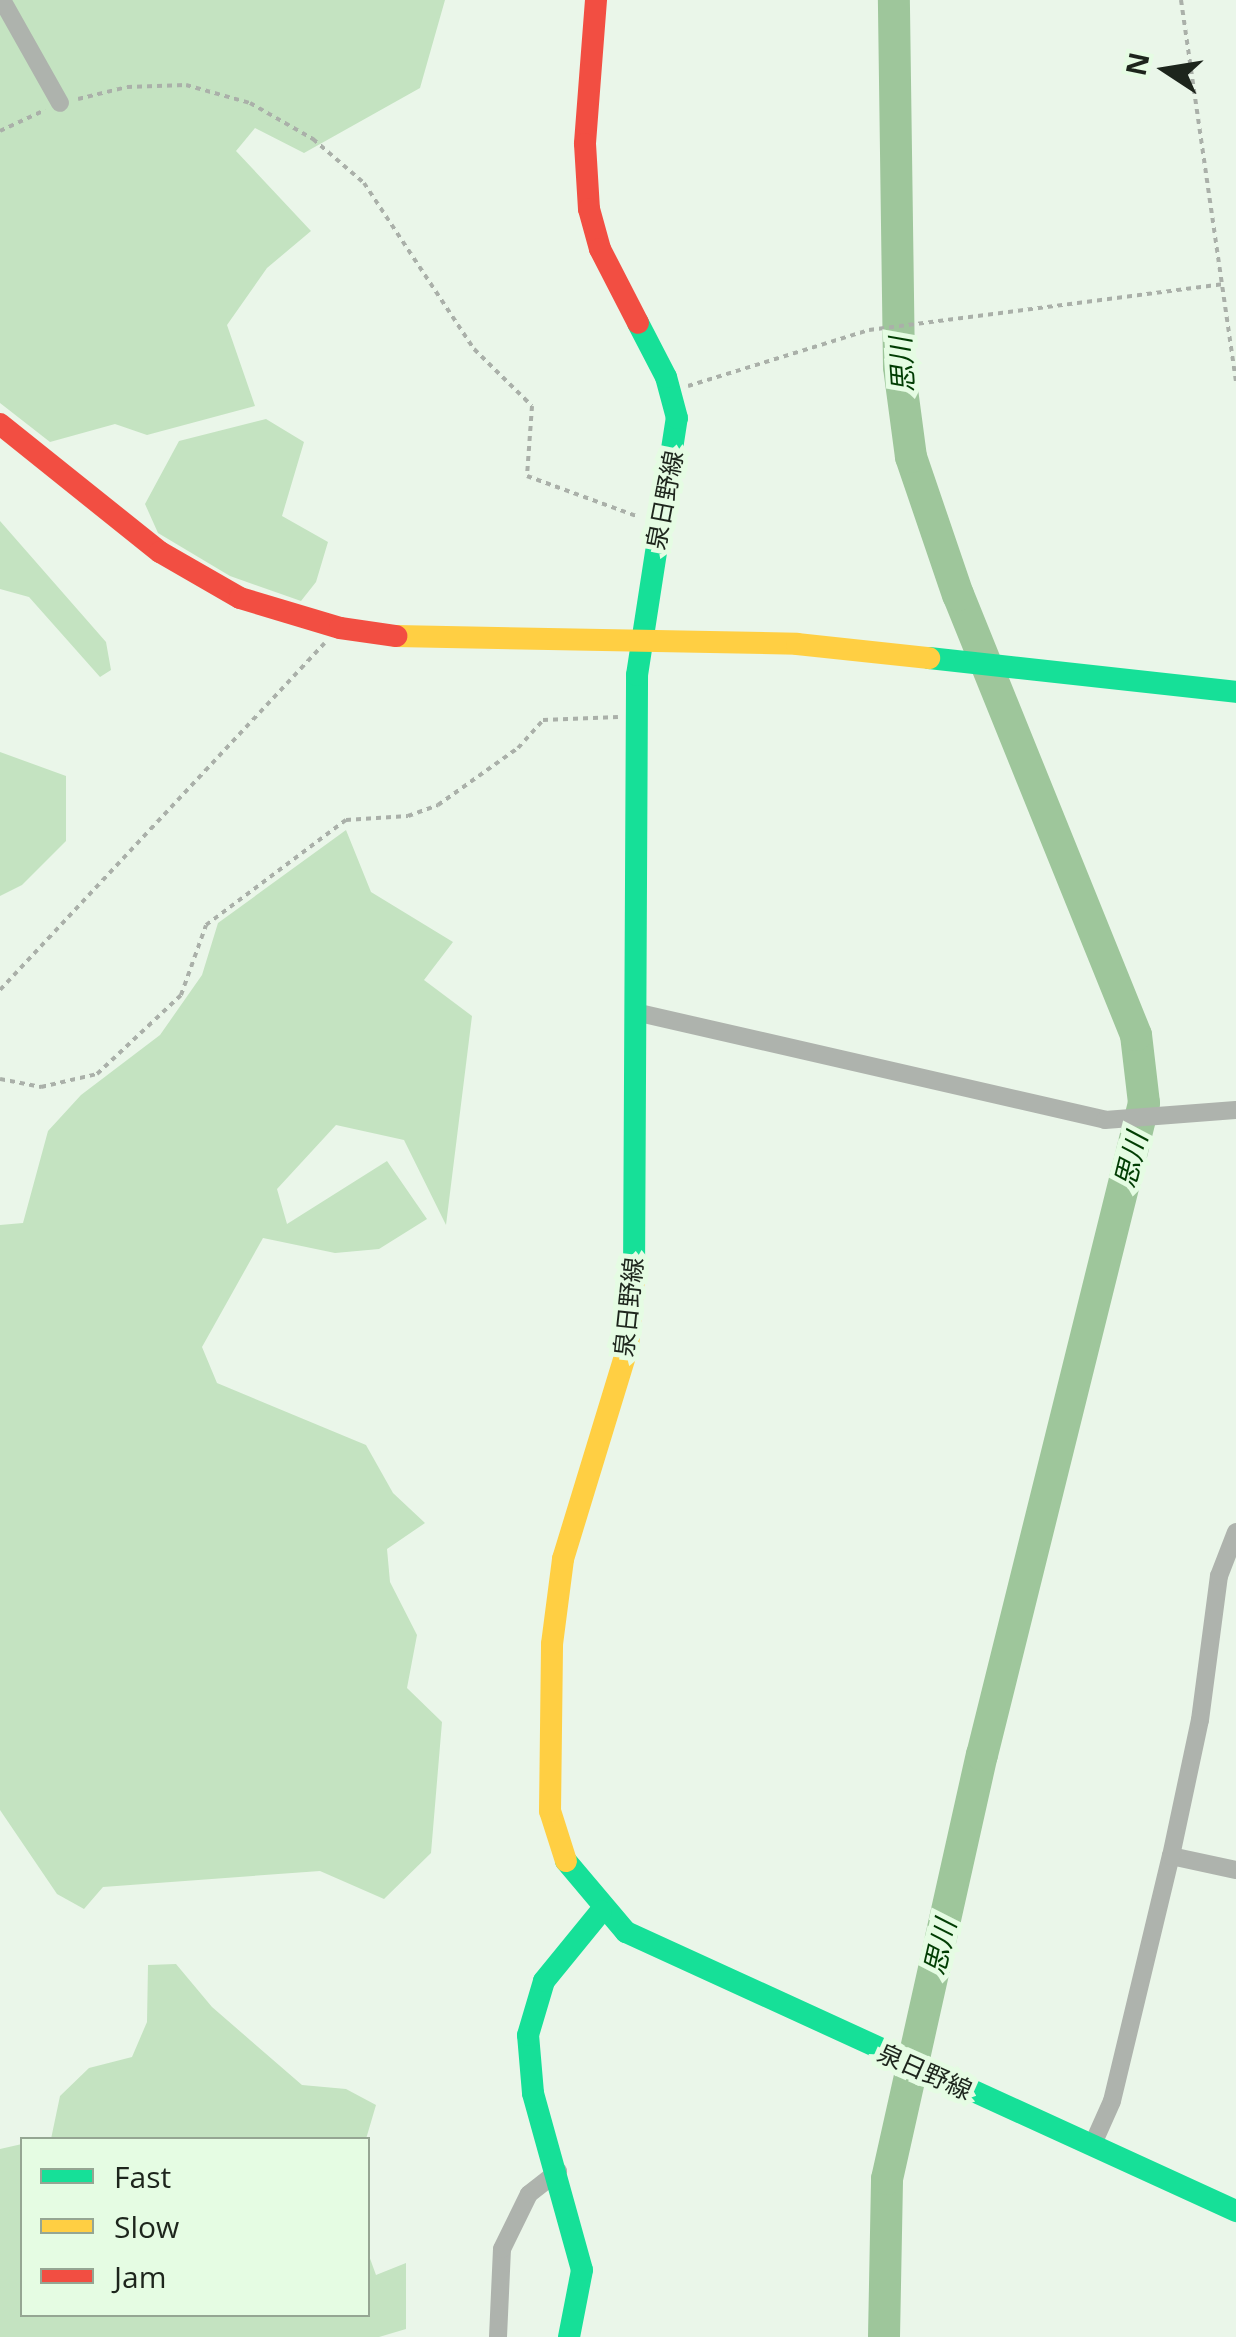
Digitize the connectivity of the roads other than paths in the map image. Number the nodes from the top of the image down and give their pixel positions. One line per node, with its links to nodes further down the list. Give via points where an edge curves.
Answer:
1 (2, 0): 3 (street)
2 (596, 0): 5 (main road, 泉日野線, via 585,144 589,209 616,290 677,418)
3 (60, 103)
4 (0, 424): 5 (main road, via 160,552 240,598 340,628 424,640)
5 (640, 642): 6 (main road, via 797,644); 7 (main road, 泉日野線)
6 (1236, 692)
7 (635, 1012): 8 (street, via 1120,1122); 12 (main road, 泉日野線, via 635,1266 628,1346 562,1559 552,1644 550,1811 567,1864)
8 (1236, 1110)
9 (1236, 1532): 10 (street, via 1218,1576 1200,1720)
10 (1171, 1856): 11 (street); 13 (street, via 1112,2101)
11 (1236, 1870)
12 (601, 1911): 13 (main road, 泉日野線, via 626,1932); 14 (main road, via 544,1981 530,2010 534,2093)
13 (1092, 2146): 15 (main road, 泉日野線)
14 (558, 2171): 16 (street, via 529,2194 502,2249); 17 (main road, via 582,2270)
15 (1236, 2210)
16 (498, 2337)
17 (569, 2337)

